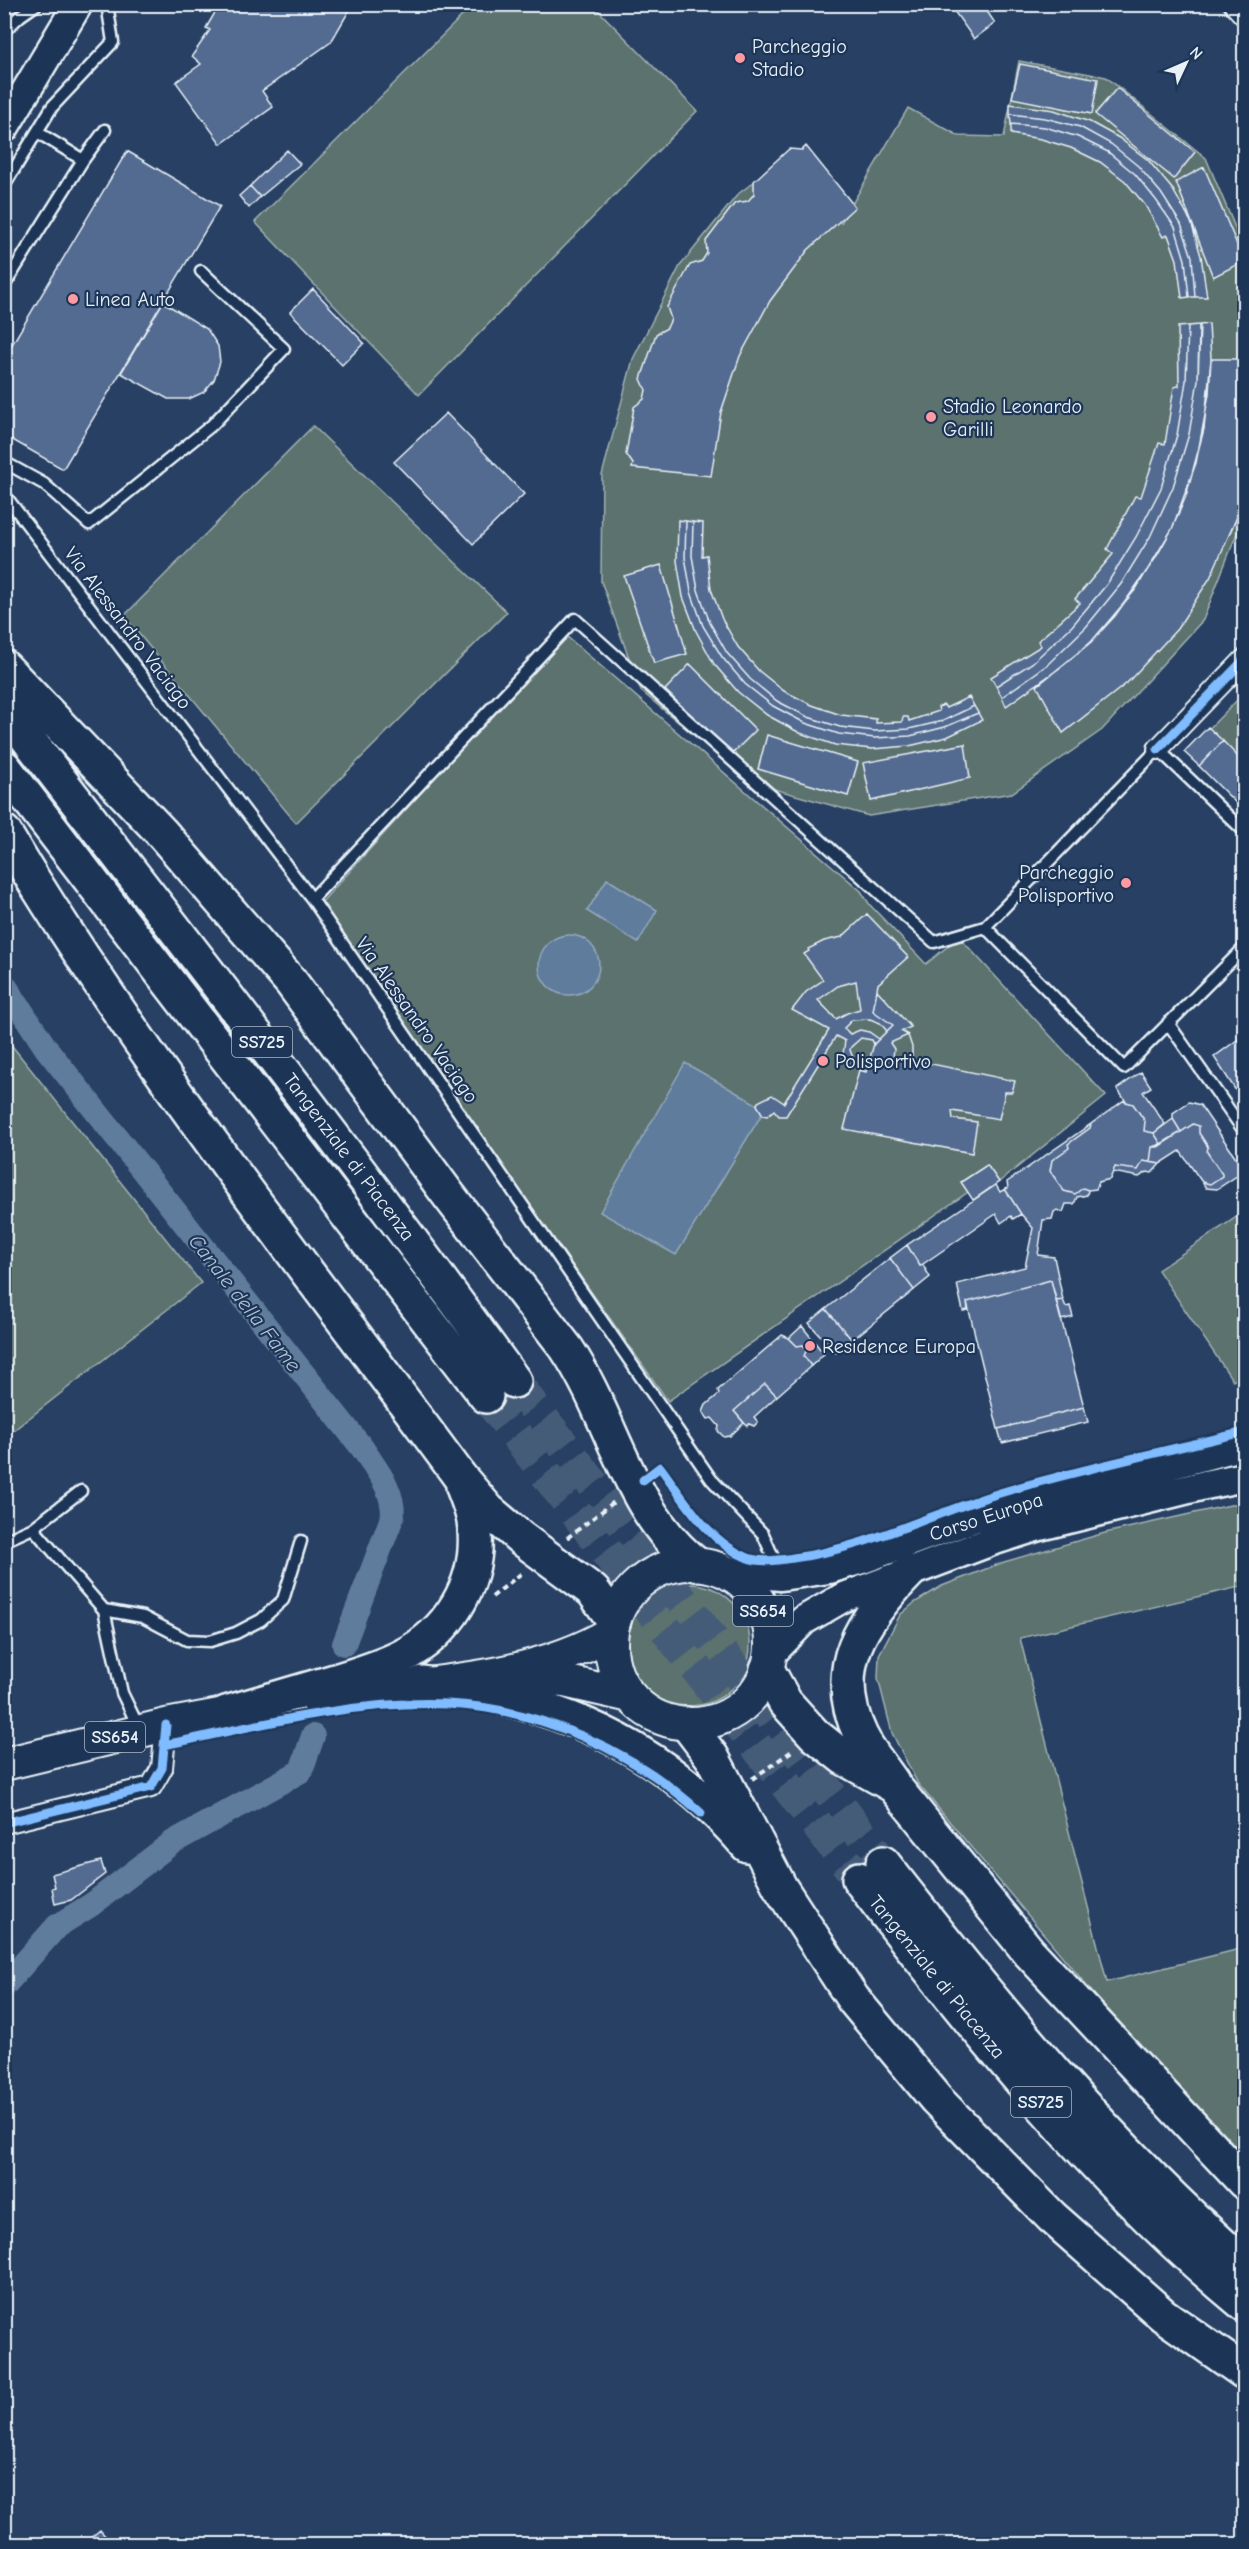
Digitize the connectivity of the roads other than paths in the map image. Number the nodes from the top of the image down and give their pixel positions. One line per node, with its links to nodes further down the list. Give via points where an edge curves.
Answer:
1 (37, 4): 6 (lane)
2 (78, 4): 7 (main road)
3 (107, 4): 9 (lane, via 113,42 52,107)
4 (1234, 4): 5 (street)
5 (1245, 15)
6 (4, 31)
7 (4, 128)
8 (105, 130): 10 (lane)
9 (37, 132): 10 (lane); 11 (lane)
10 (83, 160): 13 (lane)
11 (4, 186)
12 (201, 271): 14 (lane, via 285,349 212,425 89,524 44,484)
13 (4, 286)
14 (4, 462)
15 (4, 494): 23 (lane, Via Alessandro Vaciago)
16 (1245, 660): 19 (street)
17 (4, 667): 35 (highway, via 161,832 291,982 567,1348 585,1375 635,1486 664,1533 678,1549)
18 (4, 708): 20 (highway, Tangenziale di Piacenza / SS725, via 234,1005 500,1388)
19 (1158, 749): 21 (lane); 24 (lane)
20 (4, 767)
21 (1245, 831)
22 (4, 832): 29 (highway, via 51,910 179,1096)
23 (312, 899): 24 (lane, via 575,619 934,942); 37 (lane, Via Alessandro Vaciago, via 711,1479 763,1534)
24 (985, 927): 26 (lane, via 1124,1068)
25 (1245, 948): 26 (lane)
26 (1168, 1023): 27 (lane)
27 (1245, 1131)
28 (1245, 1445): 37 (main road, Corso Europa / SS654, via 973,1518 829,1569)
29 (460, 1476): 39 (highway, via 488,1510 593,1591); 44 (highway, via 476,1530 471,1572 464,1593 438,1631 399,1658)
30 (1245, 1478): 36 (main road, Corso Europa / SS654, via 1036,1527)
31 (81, 1491): 32 (lane)
32 (33, 1528): 33 (lane); 38 (lane)
33 (4, 1541)
34 (301, 1541): 38 (lane, via 283,1600 261,1620 236,1633 210,1641 188,1640 143,1617)
35 (712, 1568): 37 (main road, Corso Europa / SS654); 39 (main road, SS654, via 670,1566 646,1578 627,1596); 40 (main road, SS654, via 743,1583 757,1598 770,1635)
36 (909, 1572): 40 (main road, SS654, via 844,1597 804,1620); 48 (highway, via 864,1625 850,1666 851,1711 861,1738)
37 (781, 1576)
38 (104, 1610): 46 (lane, via 122,1694)
39 (613, 1626): 41 (main road, SS654, via 573,1653); 43 (main road, SS654, via 611,1656)
40 (769, 1662): 45 (main road, SS654, via 755,1692 737,1710 713,1721); 48 (highway, via 785,1702 815,1736 844,1758)
41 (492, 1675): 42 (main road, SS654); 43 (main road, SS654, via 564,1681)
42 (422, 1683): 44 (main road, SS654); 50 (highway, via 540,1708 623,1743 663,1766 711,1807)
43 (630, 1696): 45 (main road, SS654, via 666,1720)
44 (226, 1713): 46 (main road, SS654)
45 (687, 1724): 50 (highway, via 717,1766)
46 (154, 1728): 47 (main road, SS654); 49 (street, via 162,1768 151,1787)
47 (4, 1764)
48 (894, 1786): 51 (highway, via 1029,1952)
49 (4, 1823)
50 (780, 1887): 54 (highway, via 853,1999 936,2099 1052,2217 1163,2315)
51 (1245, 2182)
52 (1245, 2264): 53 (highway, Tangenziale di Piacenza / SS725, via 1103,2127 959,1960 871,1871 937,1981 1084,2152 1206,2272)
53 (1245, 2304)
54 (1245, 2372)

